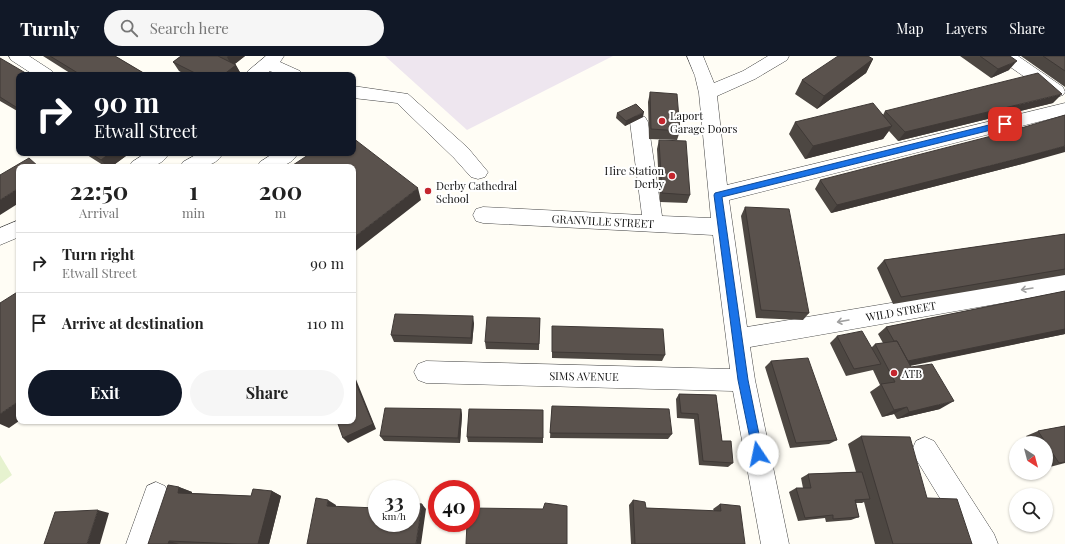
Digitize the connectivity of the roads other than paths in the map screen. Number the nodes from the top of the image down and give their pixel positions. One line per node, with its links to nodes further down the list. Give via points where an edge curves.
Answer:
1 (16, 56): 6 (street)
2 (781, 56): 9 (street, via 748,75)
3 (1006, 56): 11 (street)
4 (272, 60): 7 (street); 8 (street)
5 (698, 63): 9 (street)
6 (41, 72)
7 (258, 72)
8 (290, 72)
9 (708, 93): 21 (street)
10 (356, 97): 20 (street, via 402,98 461,152)
11 (1065, 97)
12 (1065, 109): 21 (street)
13 (639, 122): 23 (street)
14 (156, 156): 17 (street)
15 (209, 156): 18 (street)
16 (284, 156): 19 (street)
17 (144, 164)
18 (195, 164)
19 (272, 164)
20 (478, 172)
21 (718, 195): 24 (street)
22 (483, 215): 23 (street, GRANVILLE STREET)
23 (653, 223): 24 (street, GRANVILLE STREET)
24 (723, 227): 28 (street)
25 (16, 229): 26 (street)
26 (0, 237)
27 (1065, 283): 28 (street, WILD STREET, one-way to 28)
28 (738, 339): 30 (street)
29 (426, 372): 30 (street, SIMS AVENUE)
30 (743, 380): 34 (street)
31 (926, 450): 35 (street)
32 (156, 495): 33 (street)
33 (140, 544)
34 (775, 544)
35 (984, 544)

